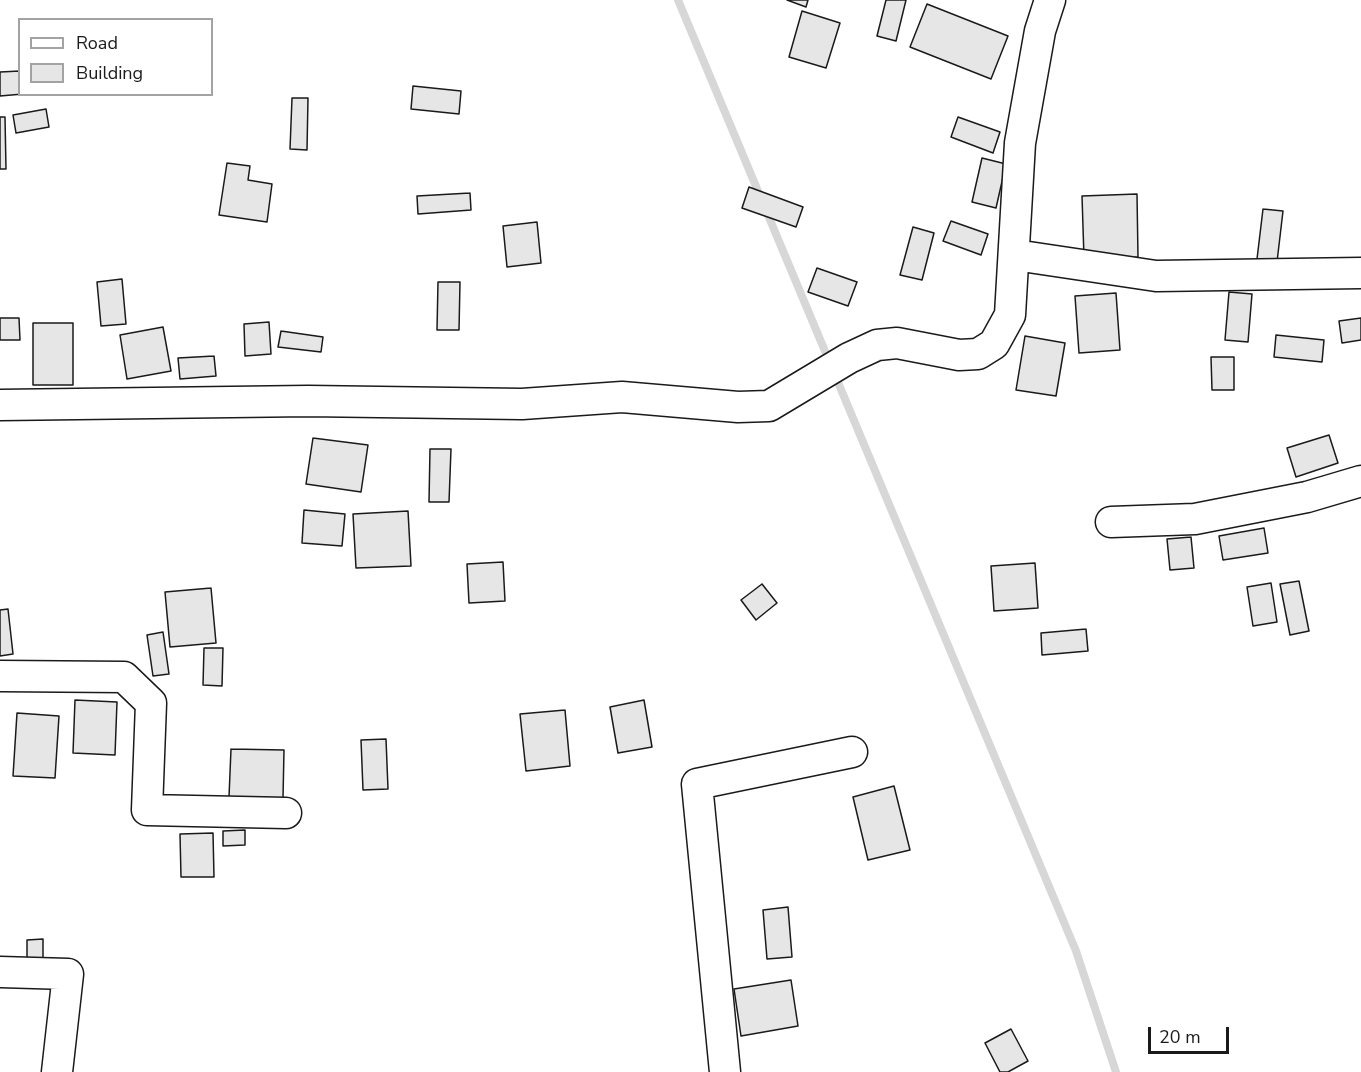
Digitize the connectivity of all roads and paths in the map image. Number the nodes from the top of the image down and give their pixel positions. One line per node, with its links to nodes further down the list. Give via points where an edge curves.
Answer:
1 (1050, 0): 2 (street, via 1040,31 1020,143)
2 (1015, 255): 3 (street, via 1156,276); 4 (street, via 1010,315 994,344 978,354 959,355 897,343 877,345 769,406 622,397 522,404 308,401)
3 (1361, 273)
4 (0, 405)
5 (1361, 481): 6 (street, via 1195,519)
6 (1111, 522)
7 (0, 676): 9 (street, via 124,677 151,703 147,810)
8 (852, 752): 12 (street, via 697,784)
9 (286, 813)
10 (0, 972): 11 (street, via 68,974)
11 (57, 1072)
12 (725, 1072)

